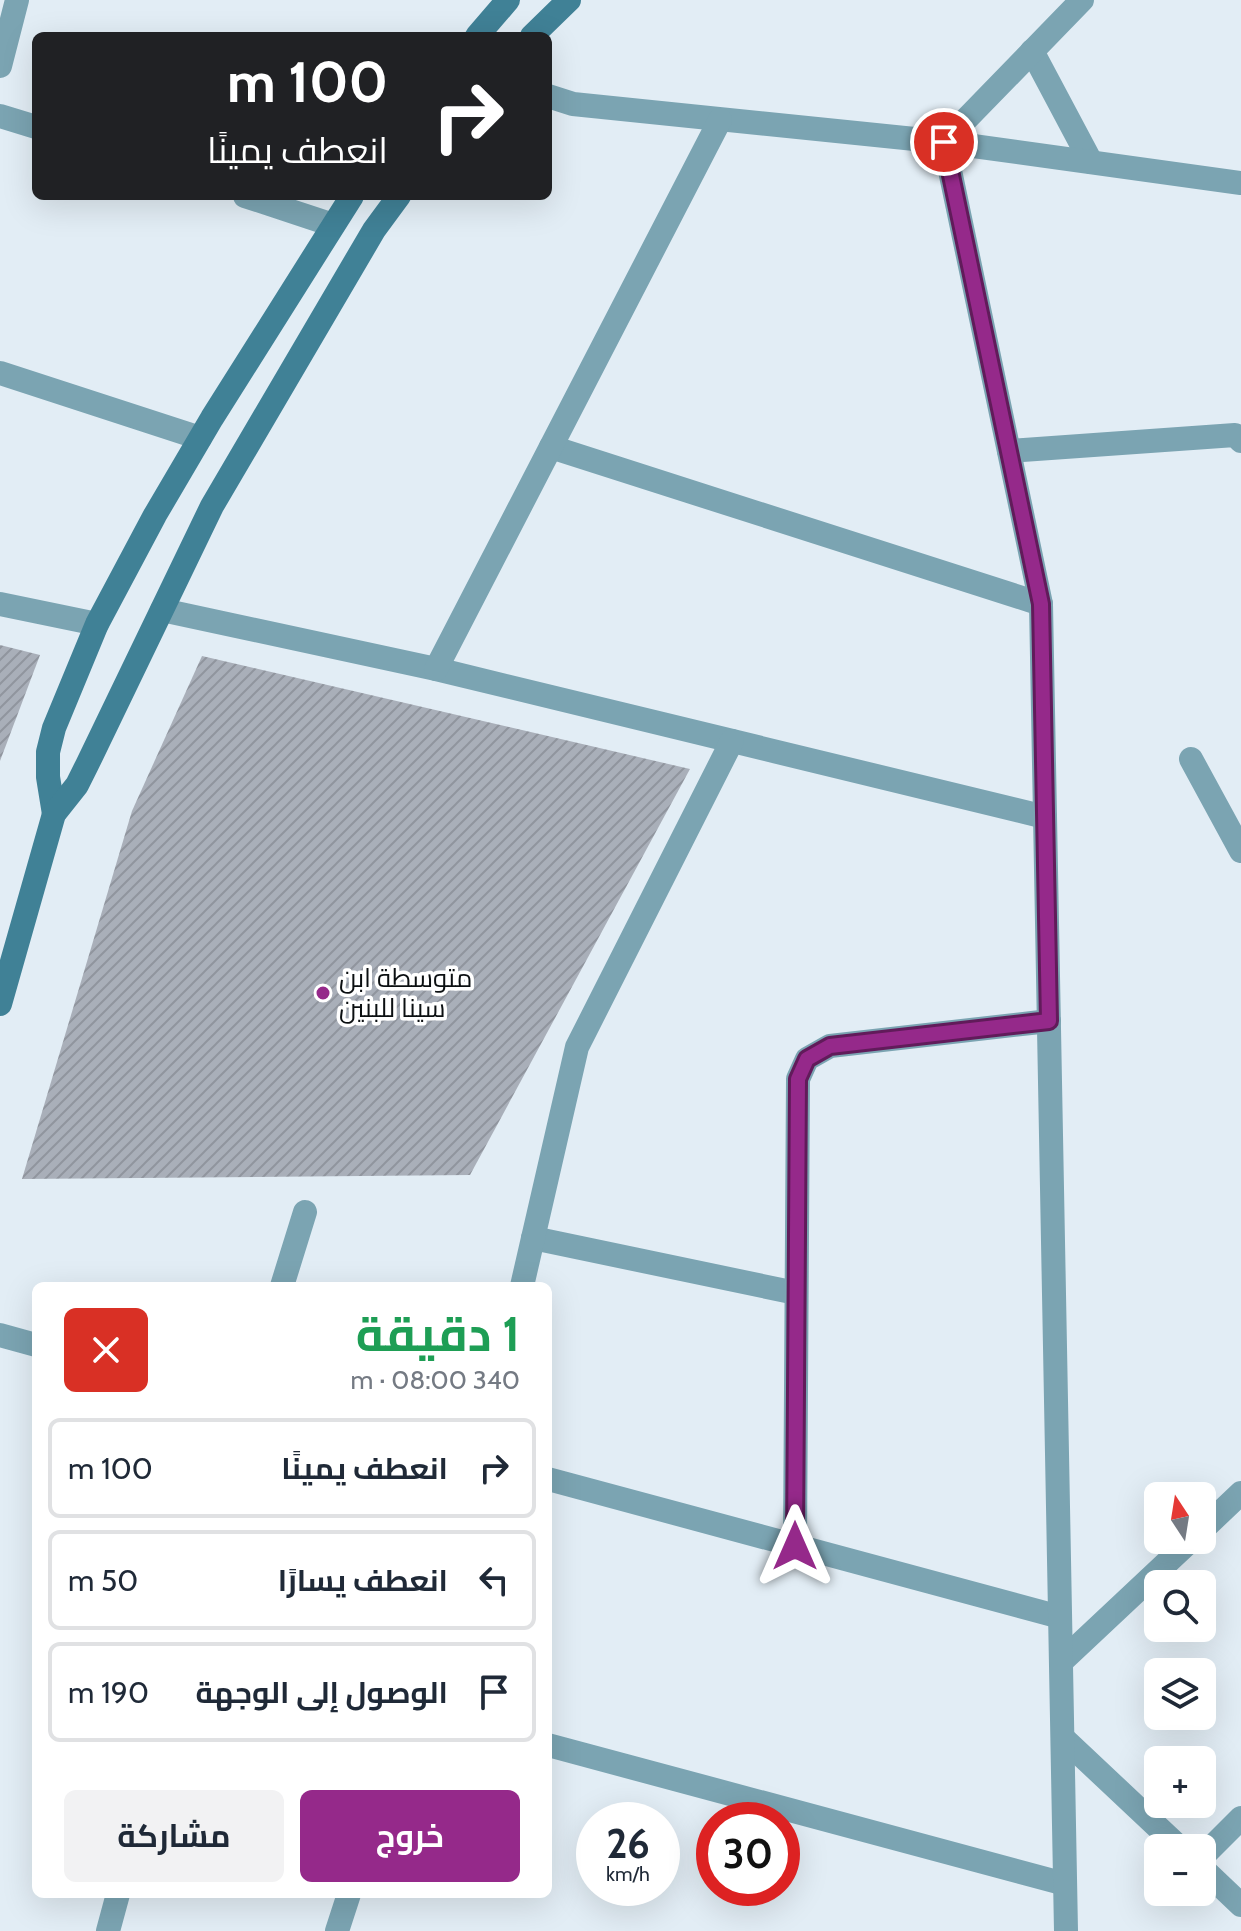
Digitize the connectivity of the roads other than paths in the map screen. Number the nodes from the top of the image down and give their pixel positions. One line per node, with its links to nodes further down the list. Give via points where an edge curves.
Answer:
1 (17, 0): 8 (street)
2 (508, 0): 5 (main road)
3 (569, 0): 6 (main road)
4 (1082, 0): 7 (street)
5 (480, 32)
6 (536, 32)
7 (1032, 51): 13 (street); 14 (street)
8 (0, 66)
9 (552, 97): 11 (street)
10 (0, 116): 12 (street)
11 (720, 120): 13 (street); 23 (street)
12 (32, 126)
13 (944, 142): 14 (street); 24 (street)
14 (1091, 162): 15 (street)
15 (1236, 175)
16 (257, 200): 19 (street)
17 (349, 200): 19 (main road)
18 (396, 200): 27 (main road, via 212,506)
19 (333, 225): 22 (main road)
20 (0, 373): 22 (street)
21 (1239, 435): 24 (street)
22 (200, 438): 28 (main road)
23 (551, 447): 26 (street); 29 (street)
24 (1009, 451): 26 (street)
25 (0, 604): 28 (street)
26 (1041, 604): 33 (street)
27 (162, 610): 29 (street); 32 (main road, via 77,785)
28 (97, 624): 32 (main road, via 48,752)
29 (436, 669): 30 (street)
30 (732, 741): 33 (street); 38 (street, via 577,1047)
31 (1191, 759): 34 (street)
32 (54, 814): 35 (main road)
33 (1045, 817): 36 (street)
34 (1241, 851)
35 (0, 1004)
36 (1049, 1021): 41 (street, via 830,1046 807,1059 798,1079); 49 (street)
37 (305, 1212): 39 (street)
38 (533, 1238): 40 (street); 41 (street)
39 (283, 1282)
40 (523, 1282)
41 (796, 1293): 47 (street)
42 (0, 1335): 43 (street)
43 (32, 1344)
44 (552, 1480): 47 (street)
45 (1241, 1493): 46 (street)
46 (1216, 1517)
47 (795, 1546): 49 (street)
48 (1176, 1554): 50 (street)
49 (1060, 1617): 50 (street)
50 (1061, 1662): 51 (street)
51 (1063, 1738): 54 (street); 57 (street)
52 (552, 1746): 57 (street)
53 (1241, 1818): 55 (street)
54 (1165, 1834)
55 (1216, 1843)
56 (1216, 1881): 60 (street)
57 (1065, 1884): 63 (street)
58 (117, 1898): 61 (street)
59 (348, 1898): 62 (street)
60 (1241, 1905)
61 (108, 1931)
62 (337, 1931)
63 (1066, 1931)

